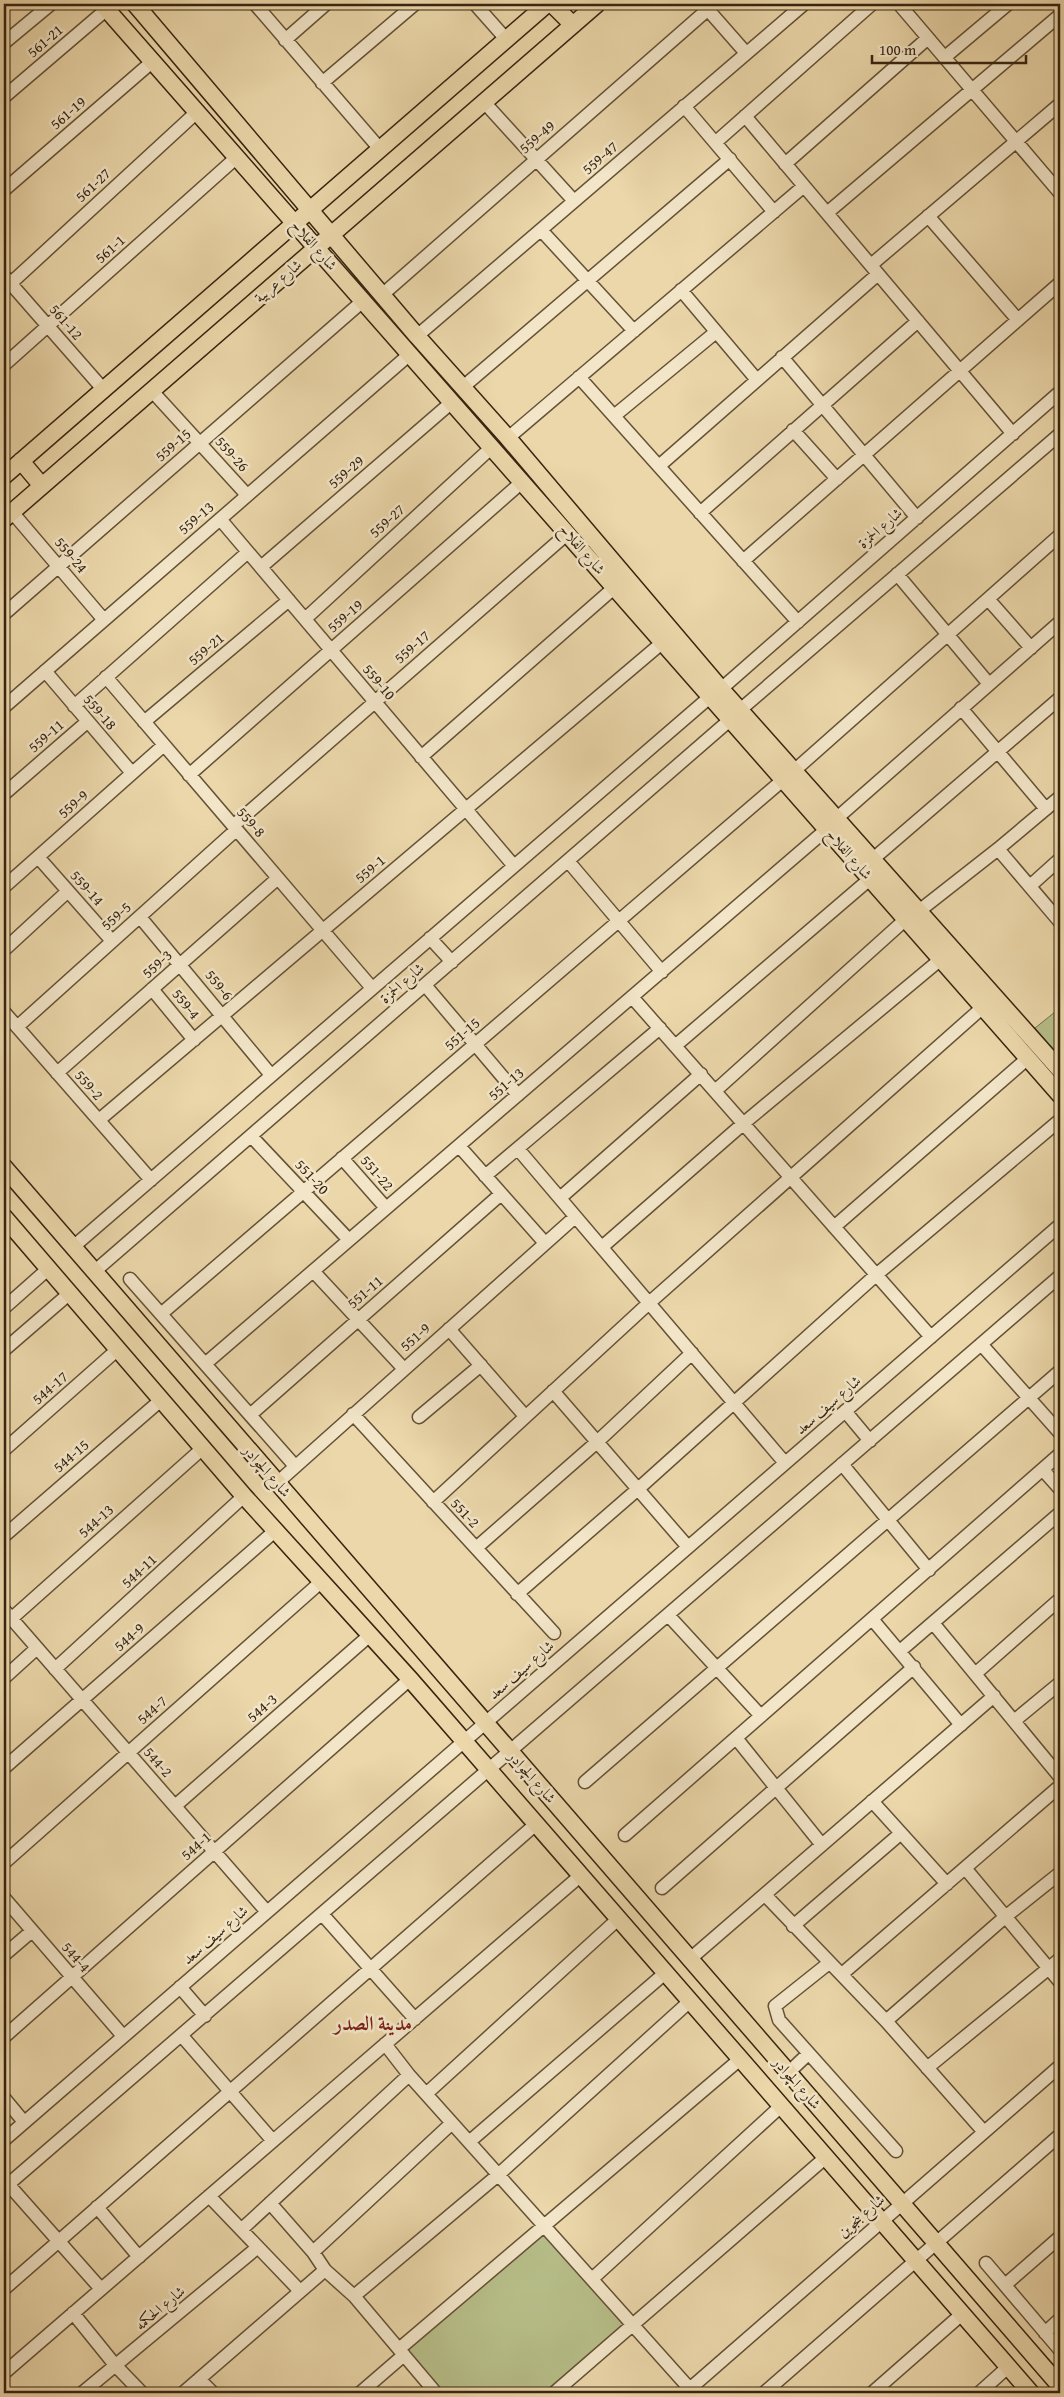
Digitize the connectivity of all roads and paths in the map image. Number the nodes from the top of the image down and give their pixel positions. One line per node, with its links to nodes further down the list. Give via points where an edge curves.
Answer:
1 (51, 4): 21 (street)
2 (135, 4): 42 (main road, شارع الفلاح)
3 (255, 4): 20 (street)
4 (326, 4): 20 (street)
5 (415, 4): 25 (street)
6 (475, 4): 19 (street)
7 (547, 4): 19 (main road)
8 (552, 4): 17 (main road)
9 (597, 4): 17 (main road, شارع عربية)
10 (804, 4): 22 (street, 559-47)
11 (872, 4): 32 (street)
12 (1008, 4): 23 (street)
13 (708, 5): 22 (street); 37 (street, 559-49)
14 (904, 5): 18 (street)
15 (105, 6): 24 (main road, شارع الفلاح); 27 (street, 561-21)
16 (1060, 15): 26 (street)
17 (573, 25): 28 (main road, شارع عربية)
18 (928, 38): 23 (street); 39 (street)
19 (506, 39): 35 (main road)
20 (285, 40): 25 (street)
21 (4, 43)
22 (746, 53): 30 (street, 559-47)
23 (945, 58): 26 (street)
24 (153, 61): 31 (main road, شارع الفلاح); 43 (street, 561-19)
25 (322, 84): 35 (street)
26 (972, 89): 33 (street); 50 (street)
27 (4, 98)
28 (484, 102): 37 (street); 49 (main road, شارع عربية)
29 (1060, 104): 33 (street)
30 (684, 106): 34 (street); 46 (street, 559-47)
31 (198, 111): 36 (main road, شارع الفلاح); 61 (street, 561-27)
32 (745, 116): 34 (street); 39 (street)
33 (1016, 141): 44 (street); 51 (street)
34 (716, 142): 38 (street)
35 (380, 149): 40 (main road)
36 (238, 157): 45 (main road, شارع الفلاح); 69 (street, 561-1)
37 (537, 159): 46 (street); 65 (street, 559-49)
38 (730, 159): 48 (street); 62 (street)
39 (785, 164): 41 (street)
40 (340, 184): 42 (main road, via 326,191); 47 (main road)
41 (804, 186): 48 (street); 50 (street)
42 (292, 188): 47 (main road, شارع الفلاح)
43 (4, 190)
44 (1060, 193)
45 (276, 201): 52 (main road, شارع الفلاح); 55 (main road, via 277,228)
46 (574, 201): 53 (street, 559-47)
47 (310, 210): 52 (main road); 54 (main road, شارع الفلاح)
48 (774, 212): 64 (street)
49 (356, 213): 54 (main road, شارع عربية); 57 (main road, via 348,224)
50 (827, 213): 58 (street)
51 (928, 216): 58 (street); 67 (street)
52 (295, 223): 55 (main road); 56 (main road, شارع الفلاح)
53 (541, 230): 62 (street); 72 (street, 559-47)
54 (332, 235): 56 (main road, شارع عربية); 57 (main road, شارع الفلاح)
55 (268, 246): 80 (main road)
56 (316, 248): 59 (main road, شارع عربية); 60 (main road, شارع الفلاح)
57 (347, 254): 65 (main road, شارع الفلاح)
58 (874, 269): 68 (street); 74 (street)
59 (291, 270): 60 (main road, via 305,263); 81 (main road, شارع عربية)
60 (336, 270): 66 (main road, شارع الفلاح)
61 (7, 280): 69 (street, 561-12)
62 (587, 281): 70 (street); 79 (street)
63 (1060, 283): 67 (street)
64 (681, 290): 70 (street); 71 (street)
65 (382, 295): 72 (main road, شارع الفلاح)
66 (364, 300): 73 (main road, شارع الفلاح); 90 (street, 559-15)
67 (1018, 320): 76 (street)
68 (918, 321): 76 (street); 84 (street)
69 (48, 326): 75 (street, 561-1); 80 (street, 561-12)
70 (634, 330): 77 (street)
71 (716, 332): 78 (street); 85 (street)
72 (417, 336): 79 (main road, شارع الفلاح)
73 (410, 354): 83 (main road, شارع الفلاح); 99 (street, 559-13)
74 (782, 358): 78 (street); 84 (street)
75 (4, 365)
76 (960, 371): 87 (street); 92 (street)
77 (579, 377): 85 (street); 89 (street)
78 (757, 380): 94 (street)
79 (463, 387): 89 (main road, شارع الفلاح)
80 (103, 389): 93 (main road)
81 (152, 391): 90 (street, 559-26); 98 (main road, شارع عربية)
82 (1060, 392): 87 (street, شارع الحمزة)
83 (452, 402): 91 (main road, شارع الفلاح); 109 (street, 559-29)
84 (822, 405): 86 (street); 92 (street)
85 (614, 416): 94 (street)
86 (793, 430): 96 (street); 100 (street)
87 (1013, 434): 102 (street, شارع الحمزة)
88 (1060, 434): 110 (street, شارع الحمزة)
89 (508, 438): 126 (main road, شارع الفلاح)
90 (200, 443): 99 (street, 559-26); 108 (street, 559-15)
91 (491, 448): 97 (main road, شارع الفلاح); 115 (street, 559-27)
92 (864, 455): 96 (street); 102 (street)
93 (21, 461): 95 (main road); 98 (main road)
94 (659, 466): 100 (street)
95 (4, 476)
96 (837, 479): 107 (street)
97 (522, 482): 104 (main road, شارع الفلاح); 122 (street, 559-19)
98 (42, 486): 101 (main road, شارع عربية)
99 (248, 495): 103 (street, 559-13)
100 (700, 513): 107 (street)
101 (8, 516): 108 (street, 559-24)
102 (917, 518): 117 (street, شارع الحمزة)
103 (220, 519): 106 (street, 559-10); 116 (street, 559-13)
104 (568, 533): 111 (main road, شارع الفلاح); 128 (street, 559-17)
105 (1060, 536): 112 (street, 551-15)
106 (248, 552): 109 (street, 559-10); 124 (street)
107 (743, 561): 117 (street)
108 (59, 566): 114 (street, 559-15); 116 (street, 559-24)
109 (261, 567): 113 (street, 559-10)
110 (897, 574): 119 (street); 132 (street, شارع الحمزة)
111 (615, 587): 120 (main road, شارع الفلاح); 137 (street)
112 (988, 599): 119 (street, 551-15); 121 (street)
113 (289, 600): 115 (street, 559-10); 134 (street, 559-21)
114 (4, 614)
115 (305, 619): 122 (street, 559-10)
116 (104, 620): 123 (street, 559-13)
117 (798, 622): 126 (street, شارع الحمزة)
118 (1060, 622): 121 (street, 551-13)
119 (947, 634): 125 (street); 140 (street, 551-15)
120 (662, 642): 126 (main road, شارع الفلاح); 143 (street, 559-1)
121 (1031, 648): 125 (street, 551-13)
122 (331, 650): 128 (street, 559-10); 139 (street, 559-19)
123 (45, 671): 129 (street, 559-18); 130 (street, 559-13)
124 (106, 677): 129 (street); 134 (street, 559-8)
125 (989, 684): 131 (street, 551-13)
126 (716, 692): 132 (main road, شارع الفلاح); 152 (street, شارع الحمزة)
127 (1060, 698): 136 (street)
128 (375, 702): 137 (street, 559-10); 146 (street, 559-17)
129 (74, 706): 133 (street, 559-18)
130 (4, 707)
131 (962, 708): 136 (street); 145 (street, 551-13)
132 (736, 714): 140 (main road, شارع الفلاح); 151 (street, شارع الحمزة)
133 (88, 722): 138 (street, 559-18); 141 (street, 559-11)
134 (144, 722): 135 (street, 559-8)
135 (164, 745): 138 (street, 559-9); 139 (street, 559-8)
136 (999, 751): 144 (street); 149 (street)
137 (421, 757): 143 (street, 559-10)
138 (132, 773): 148 (street, 559-9)
139 (189, 775): 146 (street, 559-8)
140 (790, 775): 145 (main road, شارع الفلاح); 160 (street, 551-15)
141 (4, 794)
142 (1060, 797): 144 (street)
143 (466, 809): 152 (street, 559-10); 162 (street, 559-1)
144 (1046, 809): 147 (street)
145 (832, 823): 149 (main road, شارع الفلاح); 154 (main road, شارع الفلاح); 169 (street, 551-13)
146 (235, 828): 153 (street, 559-8); 159 (street, 559-5)
147 (998, 849): 155 (street); 158 (street)
148 (38, 857): 156 (street, 559-9); 157 (street, 559-14)
149 (873, 859): 158 (main road, شارع الفلاح)
150 (1060, 859): 155 (street)
151 (568, 861): 160 (street); 167 (street, شارع الحمزة)
152 (514, 866): 163 (street, شارع الحمزة)
153 (278, 878): 162 (street, 559-8); 168 (street, 559-3)
154 (870, 878): 158 (main road, شارع الفلاح); 181 (street)
155 (1030, 886): 161 (street)
156 (4, 887)
157 (68, 891): 164 (street, 559-14); 165 (street)
158 (913, 915): 166 (main road, شارع الفلاح); 183 (main road, شارع الفلاح); 187 (street)
159 (140, 917): 164 (street, 559-5); 168 (street, 559-6)
160 (618, 921): 169 (street); 180 (street, 551-15)
161 (1060, 922)
162 (323, 930): 171 (street, 559-8); 176 (street, 559-1)
163 (430, 938): 167 (street); 171 (street, شارع الحمزة)
164 (112, 941): 177 (street, 559-5)
165 (4, 950)
166 (941, 959): 174 (main road, شارع الفلاح); 192 (street)
167 (452, 962): 170 (street, شارع الحمزة)
168 (180, 964): 172 (street, 559-3); 176 (street, 559-6)
169 (662, 972): 173 (street, 551-13)
170 (425, 985): 180 (street); 193 (street, شارع الحمزة)
171 (372, 988): 186 (street, شارع الحمزة)
172 (152, 989): 179 (street, 559-4); 184 (street, 559-3)
173 (632, 997): 178 (street); 188 (street, 551-13)
174 (983, 1007): 182 (main road, شارع الفلاح); 199 (street)
175 (4, 1012): 177 (street, 559-2)
176 (222, 1016): 179 (street, 559-1); 186 (street, 559-6)
177 (17, 1027): 184 (street, 559-2)
178 (660, 1028): 181 (street); 195 (street)
179 (194, 1040): 190 (street, 559-1)
180 (475, 1044): 188 (street); 196 (street, 551-15)
181 (675, 1046): 185 (street)
182 (1028, 1058): 189 (main road, شارع الفلاح); 208 (street)
183 (1060, 1070)
184 (57, 1073): 190 (street, 559-2)
185 (701, 1074): 187 (street); 203 (street)
186 (272, 1075): 200 (street, شارع الحمزة)
187 (715, 1091): 192 (street)
188 (518, 1095): 194 (street, 551-13)
189 (1060, 1095)
190 (99, 1120): 200 (street, 559-2)
191 (1060, 1120): 216 (street)
192 (744, 1124): 199 (street); 212 (street)
193 (251, 1136): 201 (street, 551-20); 214 (street, شارع الحمزة)
194 (459, 1146): 198 (street); 204 (street, 551-13)
195 (518, 1149): 198 (street); 203 (street)
196 (342, 1158): 201 (street, 551-15); 204 (street, 551-22)
197 (4, 1167): 211 (main road, شارع الچوادر)
198 (485, 1176): 202 (street)
199 (791, 1178): 208 (street); 220 (street)
200 (151, 1180): 211 (street, شارع الحمزة)
201 (304, 1192): 209 (street, 551-20); 222 (street, 551-15)
202 (501, 1194): 210 (street); 223 (street, 551-11)
203 (560, 1198): 205 (street)
204 (386, 1208): 209 (street, 551-13)
205 (575, 1216): 210 (street, 551-9); 212 (street)
206 (4, 1217): 213 (main road, شارع الچوادر)
207 (1060, 1225): 225 (street, شارع سيف سعد)
208 (834, 1227): 216 (street)
209 (350, 1240): 215 (street, 551-13)
210 (545, 1243): 224 (street, 551-9)
211 (73, 1247): 214 (main road, شارع الچوادر)
212 (602, 1247): 220 (street)
213 (48, 1269): 219 (main road, شارع الچوادر); 221 (street)
214 (95, 1271): 253 (main road, شارع الچوادر)
215 (313, 1271): 223 (street); 230 (street, 551-13)
216 (876, 1275): 225 (street); 237 (street)
217 (1060, 1276): 226 (street)
218 (130, 1279): 222 (street)
219 (70, 1293): 227 (street); 228 (main road, شارع الچوادر)
220 (649, 1303): 229 (street); 234 (street)
221 (4, 1308)
222 (161, 1314): 230 (street)
223 (358, 1320): 232 (street); 240 (street, 551-11)
224 (449, 1329): 231 (street); 232 (street, 551-9)
225 (931, 1337): 238 (street, شارع سيف سعد)
226 (981, 1344): 235 (street); 244 (street)
227 (4, 1350)
228 (117, 1350): 236 (main road, شارع الچوادر); 247 (street, 544-17)
229 (692, 1353): 237 (street); 245 (street)
230 (205, 1364): 240 (street)
231 (481, 1365): 241 (street); 242 (street)
232 (404, 1369): 239 (street, 551-9)
233 (1060, 1371): 235 (street)
234 (552, 1391): 242 (street); 245 (street)
235 (1030, 1397): 243 (street); 259 (street)
236 (161, 1400): 246 (main road, شارع الچوادر); 261 (street, 544-15)
237 (735, 1403): 249 (street); 254 (street)
238 (845, 1412): 244 (street); 249 (street, شارع سيف سعد)
239 (353, 1414): 251 (street, 551-9); 257 (street, 551-2)
240 (250, 1415): 251 (street)
241 (419, 1416)
242 (525, 1416): 257 (street)
243 (1060, 1433)
244 (870, 1441): 250 (street)
245 (597, 1442): 254 (street); 263 (street)
246 (203, 1448): 256 (main road, شارع الچوادر); 268 (street, 544-13)
247 (4, 1450)
248 (1060, 1454): 252 (street)
249 (785, 1463): 262 (street, شارع سيف سعد)
250 (842, 1464): 259 (street); 269 (street)
251 (295, 1466): 253 (street, 551-9)
252 (1043, 1470): 255 (street); 264 (street)
253 (277, 1483): 287 (main road, شارع الچوادر)
254 (638, 1489): 262 (street); 266 (street)
255 (1060, 1489)
256 (244, 1496): 260 (main road, شارع الچوادر); 277 (street, 544-11)
257 (433, 1502): 263 (street, 551-2)
258 (1060, 1513): 271 (street)
259 (888, 1520): 264 (street); 278 (street)
260 (276, 1530): 265 (main road, شارع الچوادر); 284 (street, 544-9)
261 (4, 1536)
262 (688, 1547): 287 (street, شارع سيف سعد)
263 (476, 1548): 266 (street, 551-2)
264 (929, 1570): 270 (street)
265 (322, 1581): 273 (main road, شارع الچوادر); 292 (street, 544-7)
266 (517, 1594): 272 (street, 551-2)
267 (1060, 1599): 279 (street)
268 (7, 1615): 274 (street, 544-2)
269 (668, 1615): 278 (street); 291 (street)
270 (872, 1619): 275 (street); 285 (street)
271 (933, 1623): 275 (street); 279 (street)
272 (554, 1633)
273 (370, 1635): 281 (main road, شارع الچوادر); 299 (street, 544-3)
274 (37, 1648): 277 (street, 544-2); 280 (street)
275 (900, 1651): 276 (street)
276 (914, 1667): 288 (street); 297 (street)
277 (55, 1669): 284 (street, 544-2)
278 (716, 1669): 285 (street); 296 (street)
279 (975, 1674): 283 (street)
280 (4, 1678)
281 (410, 1679): 290 (main road, شارع الچوادر); 304 (street, 544-1)
282 (1060, 1682): 286 (street)
283 (994, 1696): 286 (street); 288 (street)
284 (82, 1700): 292 (street, 544-2); 293 (street, 544-9)
285 (761, 1716): 289 (street)
286 (1014, 1722): 295 (street)
287 (485, 1723): 290 (street, شارع سيف سعد); 291 (main road, شارع الچوادر)
288 (961, 1725): 298 (street)
289 (736, 1738): 297 (street); 302 (street)
290 (464, 1742): 294 (main road, شارع الچوادر); 313 (street, شارع سيف سعد)
291 (510, 1752): 294 (street); 320 (main road, شارع الچوادر)
292 (128, 1753): 299 (street, 544-2); 305 (street, 544-7)
293 (4, 1768)
294 (489, 1770): 300 (main road, شارع الچوادر); 314 (street)
295 (1060, 1778): 306 (street)
296 (585, 1782)
297 (776, 1789): 303 (street); 310 (street)
298 (872, 1801): 301 (street); 303 (street)
299 (175, 1806): 304 (street, 544-2)
300 (536, 1824): 308 (main road, شارع الچوادر); 323 (street)
301 (900, 1834): 309 (street); 317 (street)
302 (625, 1835)
303 (822, 1845): 311 (street)
304 (215, 1851): 313 (street, 544-2); 327 (street, 544-1)
305 (4, 1863)
306 (965, 1868): 309 (street); 315 (street)
307 (1060, 1873): 315 (street)
308 (580, 1876): 316 (main road, شارع الچوادر); 332 (street)
309 (947, 1884): 326 (street)
310 (662, 1888)
311 (765, 1895): 317 (street); 320 (street)
312 (4, 1898): 318 (street, 544-4)
313 (267, 1912): 329 (street, شارع سيف سعد)
314 (322, 1914): 323 (street); 331 (street)
315 (1005, 1917): 324 (street); 333 (street)
316 (617, 1920): 325 (main road, شارع الچوادر); 345 (street)
317 (793, 1926): 322 (street)
318 (32, 1930): 319 (street); 327 (street, 544-4)
319 (4, 1955)
320 (690, 1959): 342 (main road, شارع الچوادر)
321 (1060, 1959): 324 (street)
322 (829, 1963): 326 (street); 338 (street, via 775,2006 779,2020)
323 (370, 1968): 332 (street); 344 (street)
324 (1048, 1969): 328 (street); 341 (street)
325 (664, 1974): 330 (main road, شارع الچوادر); 354 (street)
326 (842, 1974): 333 (street)
327 (72, 1977): 334 (street, 544-1); 335 (street, 544-4)
328 (1060, 1982)
329 (180, 1987): 331 (street); 335 (street, شارع سيف سعد)
330 (689, 2002): 339 (main road, شارع الچوادر); 357 (street)
331 (205, 2016): 336 (street)
332 (414, 2018): 337 (street)
333 (886, 2021): 341 (street)
334 (4, 2036)
335 (123, 2036): 348 (street, شارع سيف سعد)
336 (182, 2036): 344 (street); 358 (street)
337 (385, 2044): 343 (street); 353 (street)
338 (808, 2054): 342 (street); 355 (street)
339 (740, 2060): 347 (main road, شارع الچوادر); 364 (street)
340 (1060, 2066): 350 (street, شارع بنجوين)
341 (927, 2068): 350 (street)
342 (788, 2073): 361 (main road, شارع الچوادر)
343 (410, 2075): 345 (street); 360 (street)
344 (230, 2091): 353 (street); 362 (street)
345 (426, 2094): 349 (street)
346 (4, 2098): 348 (street)
347 (780, 2107): 356 (main road, شارع الچوادر); 375 (street)
348 (24, 2122): 352 (street, شارع سيف سعد)
349 (452, 2123): 354 (street); 370 (street)
350 (984, 2132): 361 (street, شارع بنجوين)
351 (1060, 2135): 368 (street)
352 (4, 2140)
353 (272, 2141): 359 (street)
354 (469, 2142): 357 (street)
355 (896, 2151)
356 (825, 2158): 363 (main road, شارع الچوادر); 384 (street)
357 (498, 2175): 364 (street); 380 (street)
358 (6, 2186): 367 (street)
359 (209, 2196): 365 (street); 371 (street)
360 (270, 2202): 365 (street); 370 (street)
361 (901, 2203): 363 (street, شارع بنجوين); 368 (main road, شارع الچوادر)
362 (97, 2207): 367 (street); 371 (street)
363 (880, 2221): 372 (main road, شارع الچوادر); 393 (street, شارع بنجوين)
364 (545, 2227): 375 (street); 387 (street)
365 (242, 2229): 369 (street)
366 (1060, 2237): 376 (street)
367 (58, 2242): 377 (street); 378 (street)
368 (936, 2244): 372 (street); 392 (main road, شارع الچوادر)
369 (258, 2247): 379 (street); 388 (street, شارع الحكمه)
370 (313, 2252): 374 (street)
371 (139, 2257): 378 (street)
372 (916, 2262): 382 (main road, شارع الچوادر); 401 (street)
373 (986, 2263): 376 (street)
374 (325, 2270): 379 (street); 380 (street)
375 (592, 2279): 384 (street)
376 (1005, 2285): 385 (street)
377 (4, 2289)
378 (101, 2289): 381 (street)
379 (300, 2291): 391 (street)
380 (354, 2296): 387 (street)
381 (73, 2313): 388 (street); 390 (street)
382 (962, 2314): 389 (main road, شارع الچوادر); 402 (street)
383 (1060, 2319): 385 (street)
384 (633, 2325): 393 (street); 400 (street)
385 (1045, 2333): 386 (street)
386 (1060, 2350)
387 (402, 2352): 398 (street); 399 (street)
388 (115, 2365): 394 (street, شارع الحكمه); 395 (street)
389 (1008, 2368): 403 (street); 404 (main road, شارع الچوادر)
390 (4, 2373)
391 (199, 2379): 396 (street); 397 (street)
392 (1060, 2386)
393 (687, 2391)
394 (82, 2393)
395 (142, 2393)
396 (183, 2393)
397 (213, 2393)
398 (360, 2393)
399 (436, 2393)
400 (554, 2393)
401 (764, 2393)
402 (872, 2393)
403 (979, 2393)
404 (1031, 2393)

